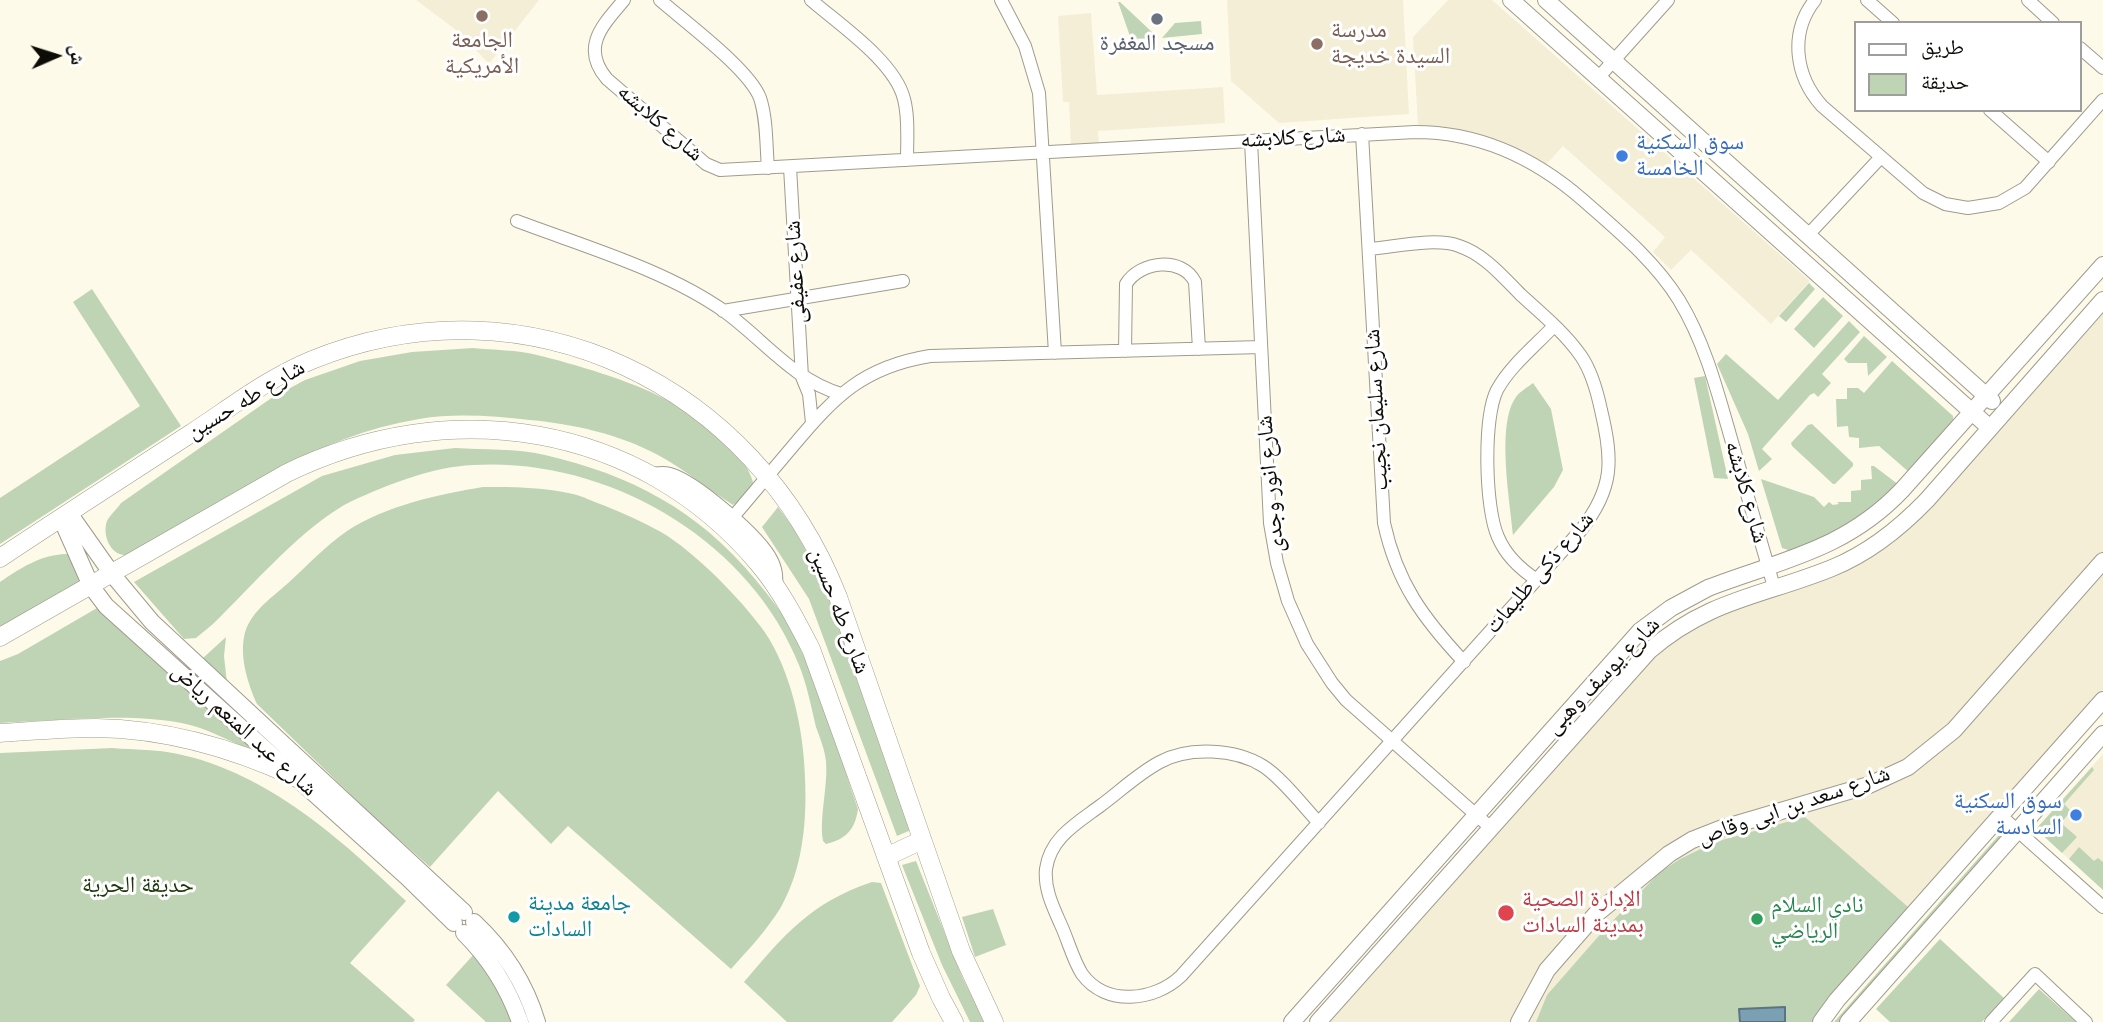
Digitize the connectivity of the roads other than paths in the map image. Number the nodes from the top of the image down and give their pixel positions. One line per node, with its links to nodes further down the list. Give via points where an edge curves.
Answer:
1 (624, 0): 26 (street, شارع كلابشه, via 599,31 595,52 607,79 706,164 725,170)
2 (660, 0): 26 (street, via 753,84 763,110)
3 (811, 0): 23 (street, via 895,78 906,110)
4 (1001, 0): 21 (street, via 1022,38 1035,78)
5 (1511, 0): 16 (street)
6 (1546, 0): 14 (street)
7 (1668, 0): 14 (street)
8 (1815, 0): 22 (street, via 1799,36 1798,60 1804,81 1822,106)
9 (1867, 0): 11 (street)
10 (2028, 0): 12 (street)
11 (1891, 21)
12 (2051, 21)
13 (2082, 50): 15 (street)
14 (1614, 61): 16 (street); 28 (street)
15 (2103, 68)
16 (1598, 78): 43 (street)
17 (2103, 100): 24 (street)
18 (1992, 112): 24 (street)
19 (1363, 134): 20 (street, شارع كلابشه); 29 (street, شارع سليمان نجيب); 53 (street, شارع كلابشه, via 1436,133 1503,149 1566,185 1643,255 1678,300 1705,351)
20 (1251, 141): 21 (street, شارع كلابشه); 36 (street, شارع انور وجدى)
21 (1044, 152): 23 (street, شارع كلابشه); 39 (street)
22 (1881, 157): 24 (street, via 1933,199 1968,208 2010,198); 28 (street)
23 (908, 160): 25 (street, شارع كلابشه)
24 (2049, 162)
25 (790, 167): 26 (street, شارع كلابشه); 32 (street, شارع عفيفى)
26 (768, 168)
27 (517, 221): 34 (street, via 646,270)
28 (1808, 235): 42 (street)
29 (1369, 249): 35 (street, شارع ذكى طليمات, via 1441,243 1460,246 1493,268); 61 (street, شارع سليمان نجيب, via 1382,505 1388,541 1420,611)
30 (2103, 265): 42 (street, شارع يوسف وهبى)
31 (903, 281): 32 (street)
32 (797, 298): 34 (street); 40 (street, شارع عفيفى)
33 (2103, 300): 44 (street, شارع يوسف وهبى)
34 (723, 311): 40 (street)
35 (1554, 326): 55 (street, شارع ذكى طليمات, via 1592,376 1610,458 1594,513); 55 (street, via 1503,381 1492,402 1488,425 1494,526 1509,556)
36 (1261, 347): 37 (street); 66 (street, شارع انور وجدى, via 1270,523 1288,601 1332,684)
37 (1199, 349): 38 (street); 38 (street, via 1195,282 1177,265 1146,267 1126,284)
38 (1125, 351): 39 (street)
39 (1055, 352): 41 (street, via 916,358 873,373)
40 (802, 377): 41 (street); 45 (street, شارع عفيفى)
41 (841, 394): 45 (street)
42 (1987, 395): 43 (street, شارع يوسف وهبى); 44 (street)
43 (1972, 412): 46 (street); 53 (street, شارع يوسف وهبى, via 1870,520 1833,543)
44 (2005, 412): 46 (street, شارع يوسف وهبى)
45 (812, 423): 48 (street)
46 (1990, 428): 58 (street, شارع يوسف وهبى, via 1920,507 1883,540 1832,568)
47 (648, 475): 50 (street, via 676,476); 54 (main road, شارع طه حسين, via 592,450 541,436 476,429 411,432 360,443 310,461); 57 (main road, شارع طه حسين, via 722,526)
48 (768, 475): 49 (main road, شارع طه حسين, via 695,407 626,366 549,341 496,333 442,332 362,344 277,377); 50 (street); 73 (main road, شارع طه حسين, via 828,572)
49 (65, 515): 51 (main road, شارع طه حسين); 54 (street, شارع عبد المنعم رياض); 56 (street, شارع عبد المنعم رياض)
50 (733, 517): 57 (street, via 771,559)
51 (0, 558)
52 (2103, 561): 83 (street, شارع سعد بن ابى وقاص, via 1954,730 1931,750 1869,785 1720,829 1668,854 1595,915 1547,970)
53 (1768, 567): 58 (street, شارع كلابشه); 68 (street, شارع يوسف وهبى, via 1689,597 1640,631)
54 (112, 574): 56 (main road, شارع طه حسين); 60 (street, شارع عبد المنعم رياض)
55 (1537, 580): 61 (street, شارع ذكى طليمات)
56 (91, 586): 59 (main road, شارع طه حسين); 62 (street, شارع عبد المنعم رياض, via 106,606)
57 (776, 587): 74 (main road, شارع طه حسين, via 811,649)
58 (1774, 587): 71 (street, شارع يوسف وهبى, via 1718,606 1661,640)
59 (0, 637)
60 (189, 658): 62 (street); 76 (street, شارع عبد المنعم رياض)
61 (1464, 662): 66 (street, شارع ذكى طليمات)
62 (177, 669): 67 (street, شارع عبد المنعم رياض)
63 (2103, 700): 69 (street)
64 (0, 733): 67 (main road, via 94,728 165,734 219,747)
65 (2103, 734): 72 (street)
66 (1392, 741): 68 (street, شارع انور وجدى); 70 (street, شارع ذكى طليمات)
67 (297, 778): 76 (street, شارع عبد المنعم رياض)
68 (1476, 815): 71 (street, شارع انور وجدى); 81 (street, شارع يوسف وهبى)
69 (2000, 815): 72 (street); 84 (street)
70 (1319, 823): 70 (street, شارع ذكى طليمات, via 1168,987 1124,997 1096,986 1081,973 1047,889 1051,851 1069,829 1161,761 1213,752 1252,760 1265,767)
71 (1491, 828): 82 (street, شارع يوسف وهبى)
72 (2017, 831): 75 (street); 85 (street)
73 (922, 840): 74 (main road); 80 (main road, شارع طه حسين, via 968,970)
74 (887, 857): 79 (main road, شارع طه حسين, via 930,976)
75 (2103, 907)
76 (464, 922): 77 (street, شارع عبد المنعم رياض, via 501,978); 78 (street, شارع عبد المنعم رياض, via 491,938 512,966)
77 (520, 1022)
78 (537, 1022)
79 (954, 1022)
80 (994, 1022)
81 (1292, 1022)
82 (1318, 1022)
83 (1519, 1022)
84 (1821, 1022)
85 (1848, 1022)
86 (1991, 1022): 87 (street, via 2035,974)
87 (2086, 1022)

